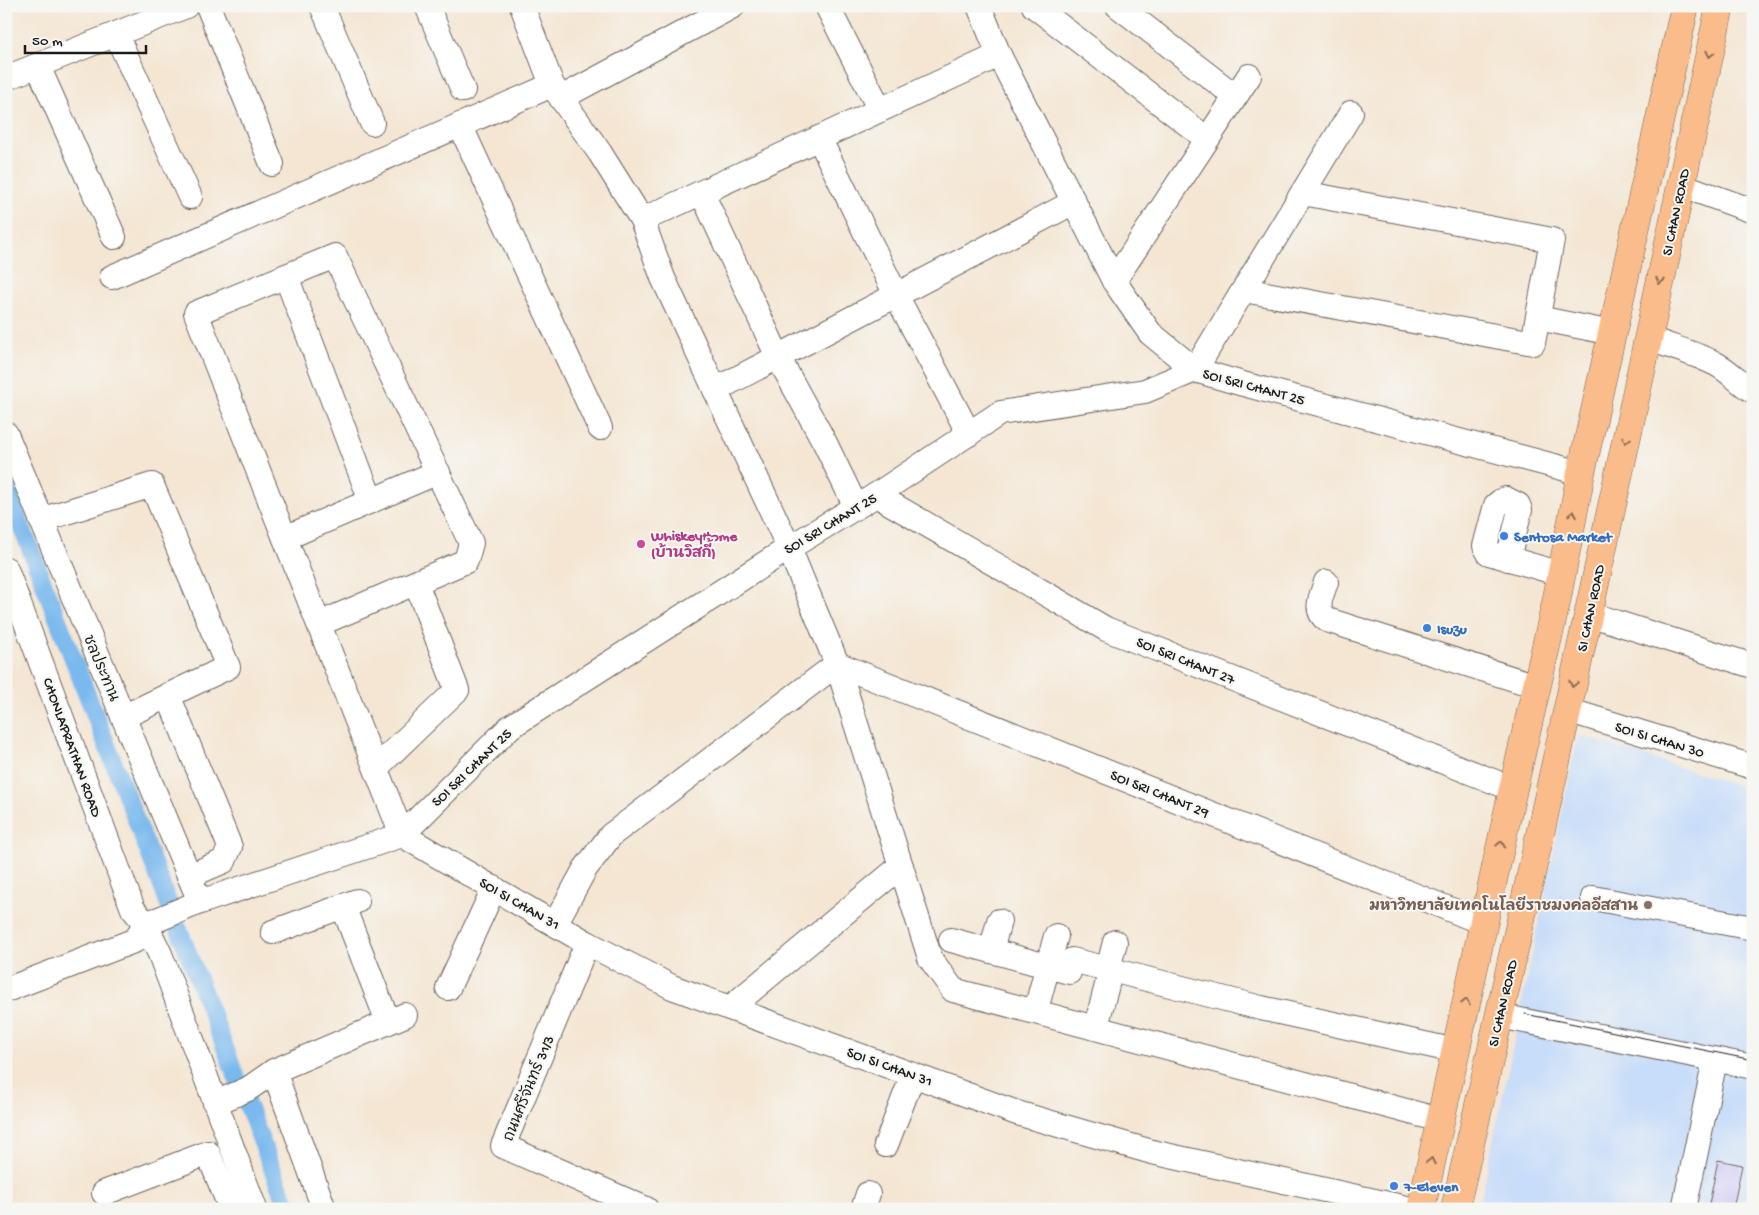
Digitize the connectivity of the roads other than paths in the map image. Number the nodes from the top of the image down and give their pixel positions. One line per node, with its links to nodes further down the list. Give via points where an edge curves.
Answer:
1 (186, 6): 13 (street)
2 (208, 6): 27 (street)
3 (322, 6): 23 (street)
4 (428, 6): 18 (street)
5 (522, 6): 19 (street)
6 (733, 6): 19 (street)
7 (827, 6): 21 (street)
8 (979, 6): 14 (street)
9 (1034, 6): 26 (street)
10 (1118, 6): 20 (street)
11 (1685, 6): 42 (main road)
12 (1720, 6): 28 (main road, SI CHAN ROAD, one-way to 28)
13 (116, 34): 15 (street); 31 (street)
14 (999, 55): 21 (street); 32 (street)
15 (38, 66): 17 (street); 35 (street)
16 (1249, 76): 20 (street)
17 (6, 78)
18 (463, 90)
19 (556, 92): 24 (street); 34 (street, via 600,153)
20 (1235, 96): 26 (street)
21 (880, 110): 25 (street)
22 (1351, 113): 30 (street)
23 (372, 123)
24 (460, 125): 37 (street); 48 (street)
25 (819, 138): 29 (street); 40 (street)
26 (1207, 139): 38 (street)
27 (272, 164)
28 (1681, 184): 33 (street); 43 (main road, SI CHAN ROAD, one-way to 43)
29 (702, 193): 34 (street); 44 (street)
30 (1303, 193): 39 (street); 41 (street, via 1552,240)
31 (190, 197)
32 (1074, 202): 38 (street); 40 (street)
33 (1753, 211)
34 (642, 220): 46 (street, via 663,278)
35 (114, 237)
36 (286, 276): 51 (street, via 335,256); 54 (street); 57 (street, via 196,313)
37 (112, 277)
38 (1114, 280): 45 (street, via 1150,333)
39 (1244, 290): 41 (street, via 1533,344); 45 (street)
40 (896, 295): 44 (street); 50 (street)
41 (1538, 318): 42 (street)
42 (1612, 333): 52 (main road)
43 (1648, 338): 47 (street, via 1714,363); 65 (main road, SI CHAN ROAD, one-way to 65)
44 (778, 357): 46 (street); 55 (street)
45 (1195, 370): 50 (street, SOI SRI CHANT 25, via 1144,391 1000,413); 52 (street, SOI SRI CHANT 25)
46 (715, 390): 58 (street)
47 (1753, 391)
48 (600, 428)
49 (6, 434): 56 (street, ชลประทาน)
50 (969, 434): 53 (street, SOI SRI CHANT 25)
51 (438, 472): 54 (street); 63 (street, via 471,543 466,562)
52 (1581, 473): 61 (main road, one-way to 52)
53 (876, 495): 55 (street, SOI SRI CHANT 25); 75 (street, SOI SRI CHANT 27, via 1106,628)
54 (372, 501): 57 (street)
55 (856, 508): 58 (street, SOI SRI CHANT 25)
56 (41, 520): 70 (street, via 152,485 228,667); 72 (street, ชลประทาน)
57 (285, 538): 66 (street)
58 (789, 548): 67 (street); 76 (street, SOI SRI CHANT 25, via 510,727)
59 (1508, 559): 61 (street)
60 (6, 569): 81 (street, CHONLAPRATHAN ROAD, via 133,909)
61 (1561, 574): 64 (main road)
62 (1326, 582): 69 (street, via 1319,610 1327,620)
63 (416, 583): 66 (street); 73 (street, via 456,690)
64 (1556, 603): 65 (main road); 69 (main road)
65 (1589, 614): 68 (street); 71 (main road, SI CHAN ROAD, one-way to 71)
66 (319, 624): 73 (street)
67 (837, 664): 77 (street); 83 (street, SOI SRI CHANT 29); 84 (street, via 611,835 585,869)
68 (1753, 666)
69 (1536, 686): 75 (main road)
70 (168, 696): 72 (street); 78 (street, via 230,847 224,861)
71 (1567, 710): 74 (street, SOI SI CHAN 30); 99 (main road, SI CHAN ROAD)
72 (123, 717): 78 (street, ชลประทาน)
73 (376, 768): 76 (street)
74 (1753, 768)
75 (1513, 789): 83 (main road, one-way to 75)
76 (402, 834): 79 (street, SOI SI CHAN 31); 81 (street, SOI SRI CHANT 25)
77 (900, 866): 98 (street); 107 (street, via 930,958 953,990)
78 (189, 876): 81 (street, ชลประทาน)
79 (494, 888): 84 (street, SOI SI CHAN 31); 95 (street)
80 (1593, 898): 85 (street)
81 (171, 913): 96 (street, via 136,940); 106 (street, via 160,954)
82 (999, 921): 91 (street)
83 (1484, 923): 101 (main road, one-way to 83)
84 (555, 924): 90 (street, SOI SI CHAN 31)
85 (1753, 928)
86 (273, 932): 104 (street, via 351,903 396,1019)
87 (1056, 936): 92 (street)
88 (951, 940): 91 (street)
89 (1116, 942): 94 (street)
90 (587, 943): 98 (street, SOI SI CHAN 31, via 672,987); 113 (street, ถนนศรีจันทร์ 31/3, via 503,1146)
91 (991, 951): 92 (street)
92 (1048, 966): 94 (street, via 1069,972 1072,960); 97 (street)
93 (1081, 974): 94 (street)
94 (1108, 975): 100 (street); 101 (street, via 1258,1020)
95 (448, 988)
96 (6, 990)
97 (1038, 1002)
98 (730, 1008): 105 (street, SOI SI CHAN 31)
99 (1500, 1016): 102 (street); 116 (main road, SI CHAN ROAD)
100 (1098, 1020)
101 (1454, 1058): 107 (main road)
102 (1715, 1060): 103 (street); 117 (street)
103 (1753, 1068)
104 (274, 1071): 106 (street, via 248,1089); 112 (street)
105 (913, 1075): 108 (street); 114 (street, SOI SI CHAN 31, via 1017,1113 1152,1152)
106 (220, 1101): 111 (street)
107 (1440, 1120): 115 (main road, one-way to 107)
108 (886, 1145)
109 (104, 1193): 110 (street, via 208,1153)
110 (231, 1209)
111 (255, 1209)
112 (324, 1209)
113 (646, 1209)
114 (1411, 1209)
115 (1421, 1209)
116 (1455, 1209)
117 (1684, 1209)

